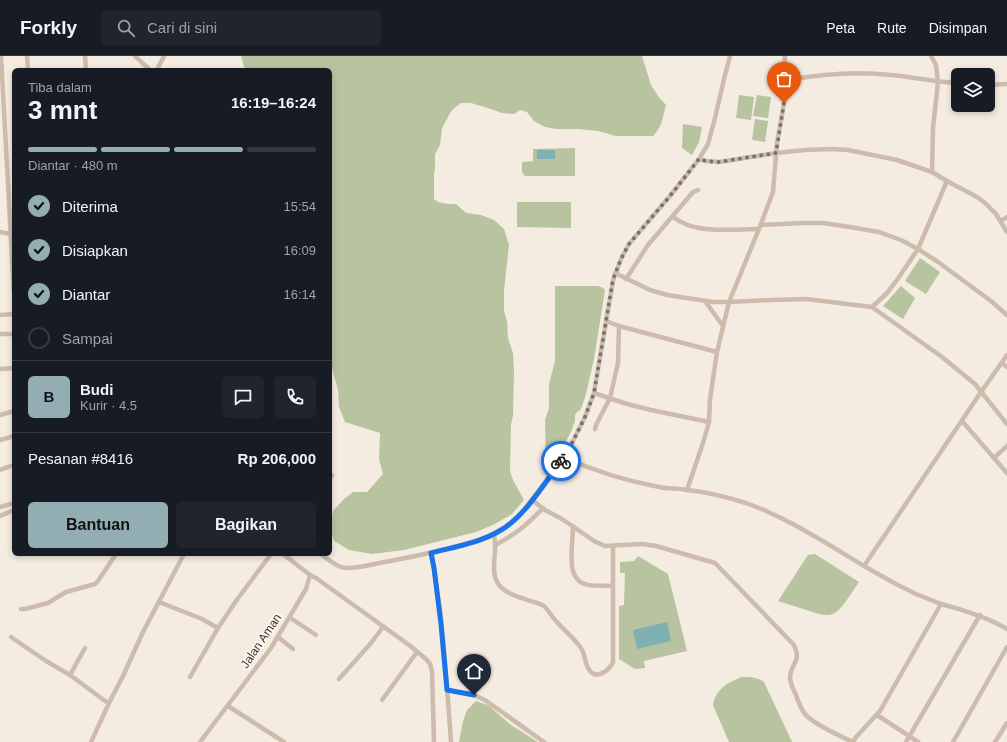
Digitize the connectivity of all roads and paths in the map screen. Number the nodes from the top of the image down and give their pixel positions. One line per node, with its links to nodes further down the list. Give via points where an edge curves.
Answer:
1 (1, 56): 9 (street)
2 (27, 56): 10 (street)
3 (85, 56): 11 (street)
4 (135, 56): 12 (street)
5 (164, 56): 13 (street)
6 (730, 56): 22 (street, via 712,134)
7 (785, 56): 14 (street, via 784,69)
8 (931, 56): 15 (street, via 936,66)
9 (1, 67): 19 (street)
10 (28, 68)
11 (86, 68)
12 (148, 68)
13 (158, 68)
14 (788, 80): 15 (street, via 807,76 866,74); 21 (street)
15 (938, 82): 16 (street); 23 (street)
16 (951, 83)
17 (1007, 84): 18 (street)
18 (995, 85)
19 (1, 96): 20 (street)
20 (3, 144): 32 (street)
21 (776, 153): 22 (street, via 719,162); 23 (street, via 848,150 897,160); 29 (street, via 774,192)
22 (699, 159): 35 (street, via 629,244)
23 (932, 172): 24 (street)
24 (946, 181): 28 (street, via 984,202); 33 (street)
25 (698, 190): 26 (street, via 693,192)
26 (673, 217): 29 (street, via 679,222 708,229); 36 (street, via 648,245)
27 (1007, 217): 28 (street)
28 (1001, 221): 31 (street)
29 (760, 227): 33 (street, via 823,223 879,232); 38 (street)
30 (0, 232): 32 (street)
31 (1007, 232)
32 (11, 234): 34 (street)
33 (918, 249): 39 (street, via 897,280); 42 (street, via 968,283)
34 (12, 254)
35 (615, 273): 36 (street); 43 (street)
36 (626, 279): 37 (street, via 667,295)
37 (705, 301): 38 (street); 45 (street)
38 (729, 302): 39 (street, via 806,299); 45 (street)
39 (872, 307): 54 (street, via 942,357)
40 (0, 314): 41 (street)
41 (12, 314)
42 (1007, 315)
43 (606, 322): 44 (street); 55 (street)
44 (619, 326): 48 (street); 56 (street, via 618,363)
45 (723, 326): 48 (street)
46 (0, 334): 47 (street)
47 (12, 334)
48 (717, 352): 60 (street)
49 (1007, 355): 50 (street)
50 (1002, 363): 51 (street); 54 (street)
51 (1007, 367)
52 (12, 368): 53 (street)
53 (0, 369)
54 (981, 392): 59 (street); 61 (street)
55 (594, 393): 56 (street); 66 (street)
56 (610, 398): 60 (street, via 651,410); 62 (street)
57 (12, 412): 58 (street)
58 (0, 415)
59 (962, 421): 67 (street); 88 (street)
60 (709, 422): 71 (street)
61 (1007, 424)
62 (595, 429)
63 (12, 437): 64 (street)
64 (0, 440)
65 (1007, 446): 67 (street)
66 (564, 458): 71 (street, via 628,480); 72 (street)
67 (994, 458): 70 (street)
68 (12, 466): 69 (street)
69 (0, 470)
70 (1007, 473)
71 (687, 490): 88 (street, via 746,503 768,512 817,537)
72 (532, 500): 75 (street); 79 (street, via 512,523)
73 (12, 504): 74 (street)
74 (0, 507)
75 (543, 508): 78 (street); 80 (street, via 525,526)
76 (12, 511): 77 (street)
77 (0, 516)
78 (573, 526): 81 (street, via 594,541 605,546); 90 (street, via 572,566 576,578 586,585)
79 (494, 534): 80 (street); 82 (street)
80 (495, 545): 90 (street, via 495,573 499,585 509,593 545,607 581,648 587,667 594,674 610,669 613,662)
81 (613, 546): 90 (street); 122 (street, via 656,546 715,563 794,646 797,658 790,680 806,715)
82 (431, 553): 87 (street, via 346,568 338,566); 109 (street)
83 (115, 556): 93 (street, via 95,584 66,592 48,603)
84 (183, 556): 91 (street)
85 (270, 556): 97 (street)
86 (286, 556): 89 (street)
87 (324, 556)
88 (864, 566): 92 (street, via 916,594)
89 (310, 575): 95 (street, Jalan Aman, via 306,589); 96 (street)
90 (613, 586)
91 (159, 602): 97 (street); 111 (street)
92 (941, 604): 94 (street); 113 (street)
93 (21, 609)
94 (980, 615): 98 (street); 115 (street)
95 (289, 617): 99 (street); 101 (street, Jalan Aman)
96 (383, 627): 105 (street); 108 (street)
97 (218, 628): 107 (street)
98 (1007, 629)
99 (316, 635)
100 (11, 636): 106 (street)
101 (278, 637): 104 (street); 112 (street, Jalan Aman)
102 (1007, 646): 125 (street)
103 (85, 648): 106 (street)
104 (293, 648)
105 (417, 652): 110 (street); 119 (street, via 430,664 432,671)
106 (70, 675): 111 (street)
107 (190, 677)
108 (339, 679)
109 (447, 690): 120 (street); 121 (street, via 474,695 485,700)
110 (382, 700)
111 (109, 702): 116 (street)
112 (228, 706): 117 (street, Jalan Aman); 118 (street)
113 (877, 715): 115 (street); 122 (street)
114 (1007, 723): 126 (street)
115 (910, 736): 123 (street); 124 (street)
116 (91, 742)
117 (200, 742)
118 (284, 742)
119 (434, 742)
120 (450, 742)
121 (544, 742)
122 (853, 742)
123 (906, 742)
124 (918, 742)
125 (953, 742)
126 (996, 742)

